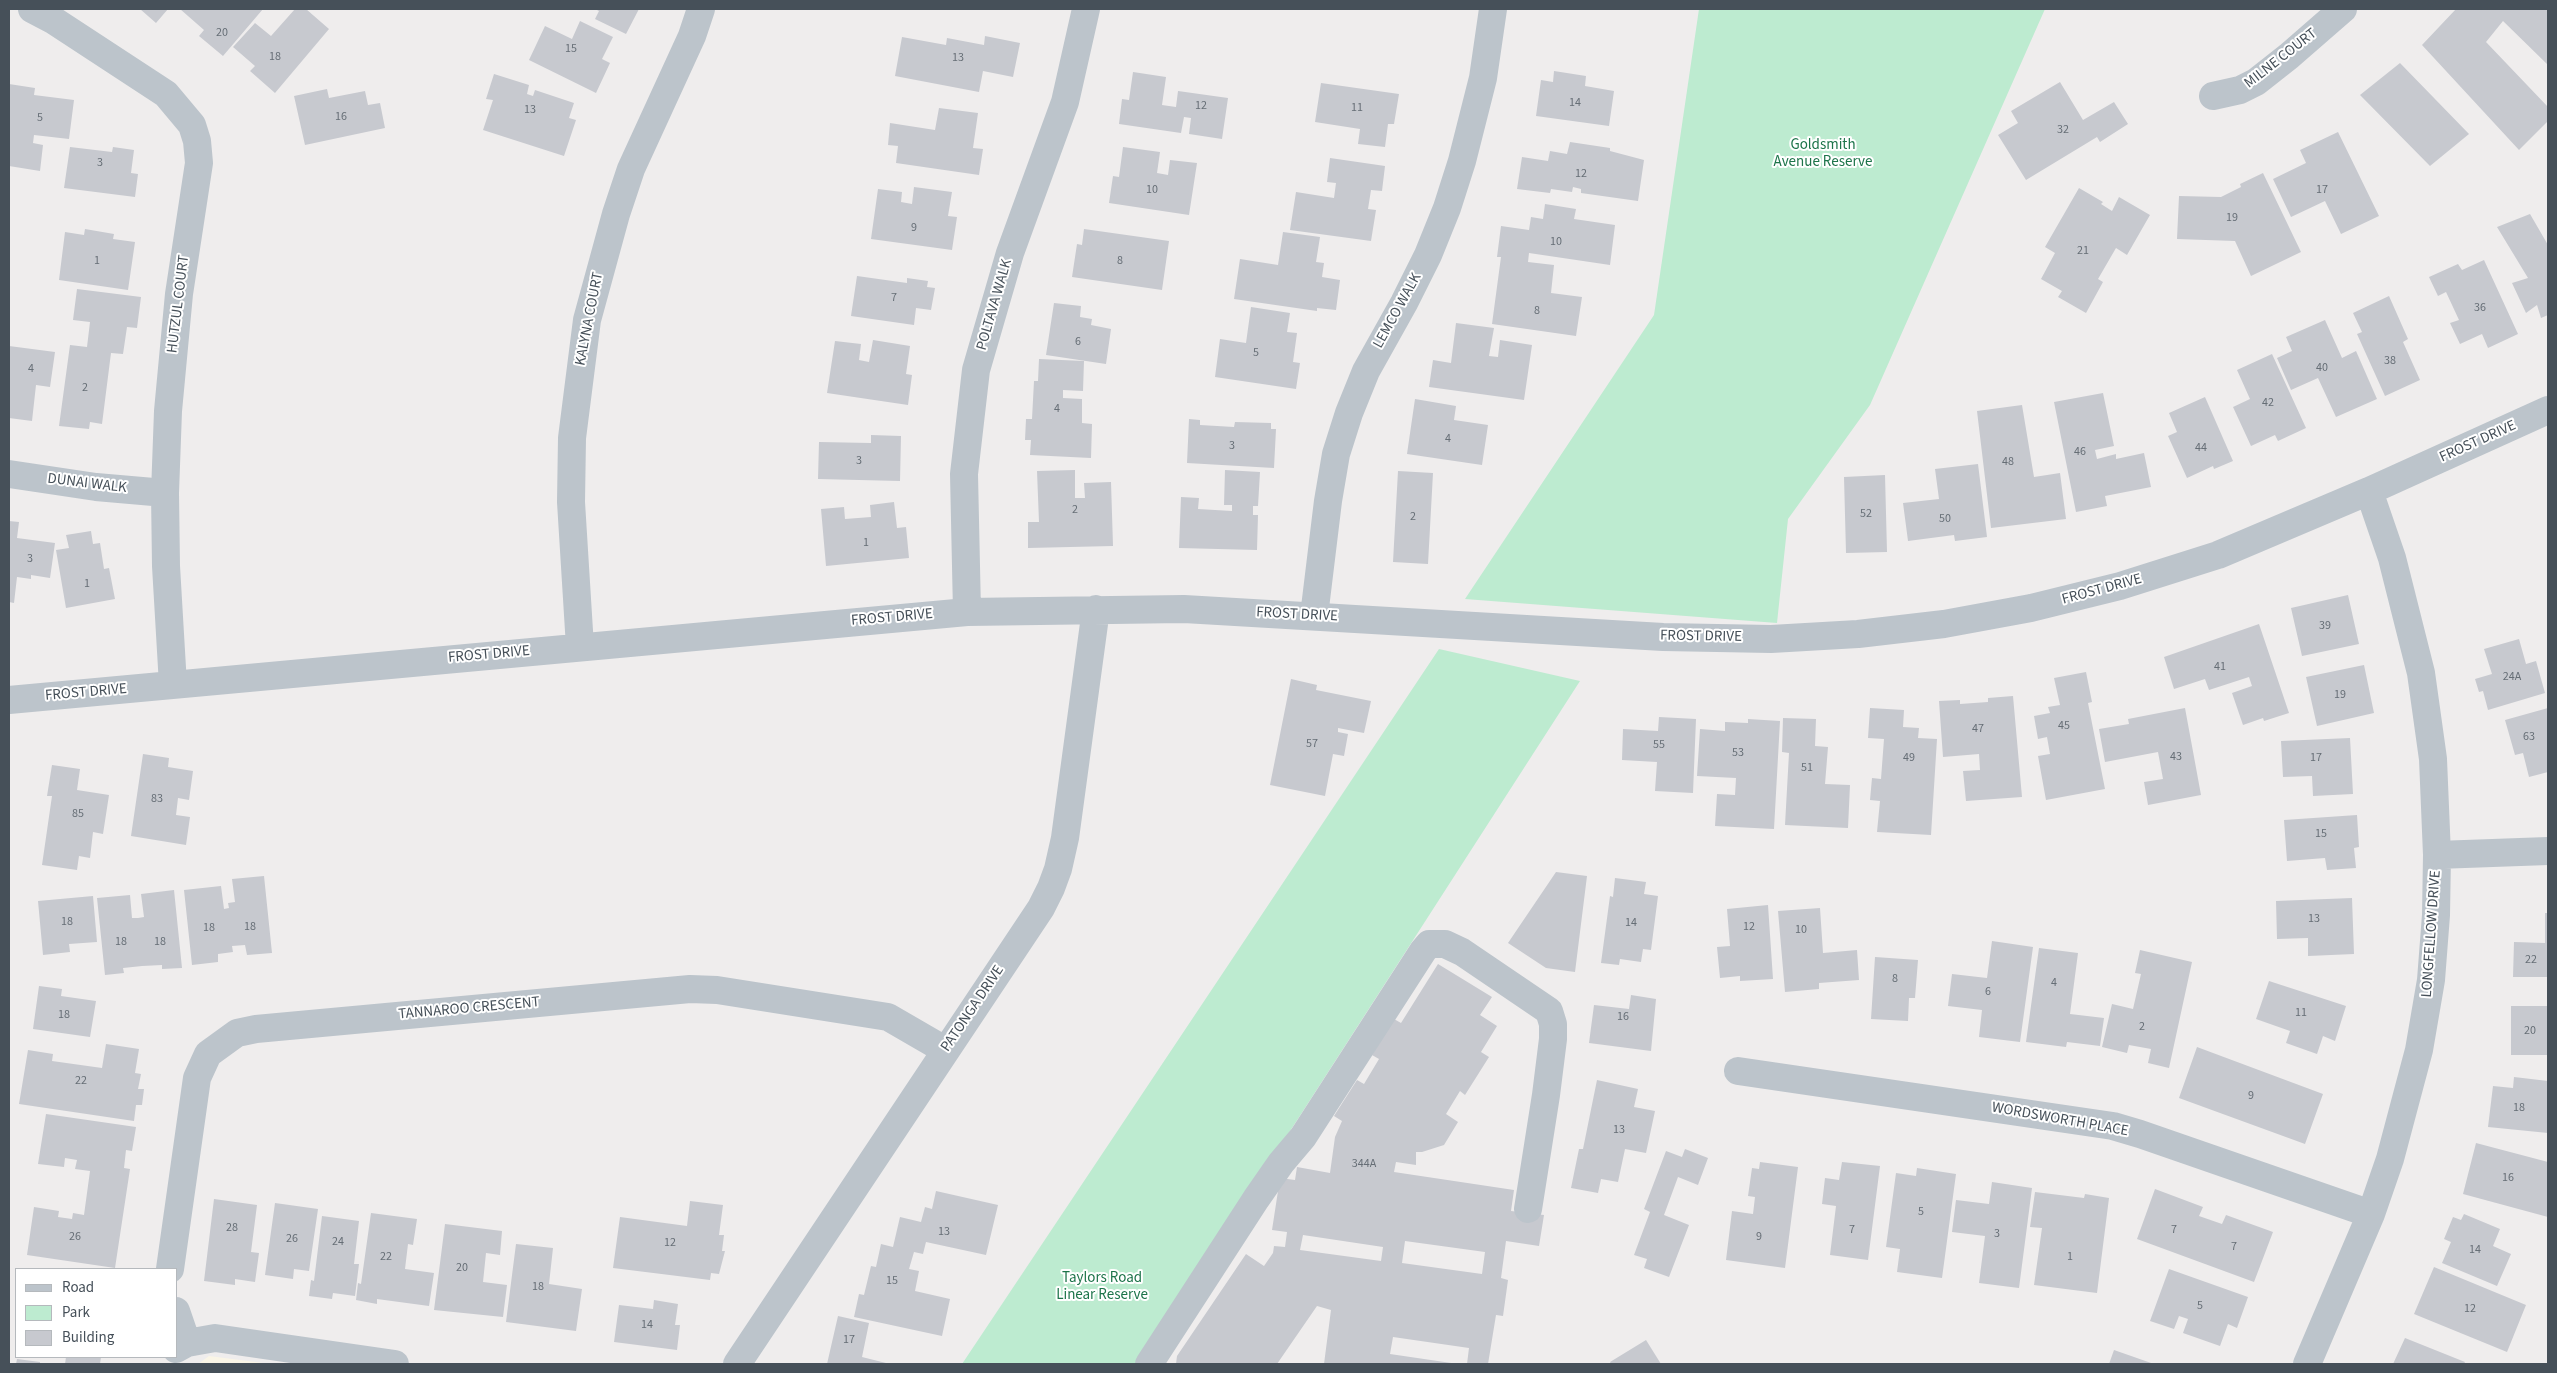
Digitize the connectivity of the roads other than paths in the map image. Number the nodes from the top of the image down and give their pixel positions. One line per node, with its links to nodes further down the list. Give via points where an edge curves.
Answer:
1 (32, 9): 10 (street, HUTZUL COURT, via 166,94 192,125 197,141 199,163 173,353)
2 (701, 9): 14 (street, KALYNA COURT, via 692,36 631,169 587,320 572,438 570,502)
3 (1086, 9): 12 (street, POLTAVA WALK, via 1066,102 1010,253 976,370 964,474)
4 (1493, 9): 13 (street, LEMCO WALK, via 1483,78 1447,208 1412,287 1366,371 1336,454)
5 (2343, 9): 6 (street, MILNE COURT, via 2256,82 2240,90)
6 (2213, 96)
7 (2548, 410): 9 (street, FROST DRIVE)
8 (9, 474): 10 (street, DUNAI WALK)
9 (2369, 491): 13 (street, FROST DRIVE, via 2218,555 2120,586 2031,608 1944,624 1858,634 1771,639 1655,636); 18 (street, LONGFELLOW DRIVE, via 2392,558 2421,673 2433,760)
10 (165, 493): 15 (street, HUTZUL COURT)
11 (1096, 609): 12 (street, FROST DRIVE); 13 (street, FROST DRIVE, via 1184,609); 19 (street, PATONGA DRIVE, via 1058,869 1041,908)
12 (967, 612): 14 (street, FROST DRIVE)
13 (1314, 616)
14 (580, 647): 15 (street, FROST DRIVE)
15 (174, 685): 16 (street, FROST DRIVE)
16 (9, 700)
17 (2548, 851): 18 (street)
18 (2437, 855): 22 (street, LONGFELLOW DRIVE, via 2431,980 2419,1050 2390,1159)
19 (945, 1050): 23 (street, TANNAROO CRESCENT, via 888,1017 717,990 690,989 237,1033 208,1054 197,1078); 26 (street, PATONGA DRIVE)
20 (1738, 1071): 22 (street, WORDSWORTH PLACE, via 2113,1126)
21 (1528, 1210): 27 (street, via 1553,1039 1549,1012 1462,952 1445,944 1429,944)
22 (2371, 1214): 28 (street, LONGFELLOW DRIVE)
23 (170, 1268)
24 (178, 1350): 25 (street, via 215,1338)
25 (395, 1364)
26 (737, 1364)
27 (1149, 1364)
28 (2308, 1364)

